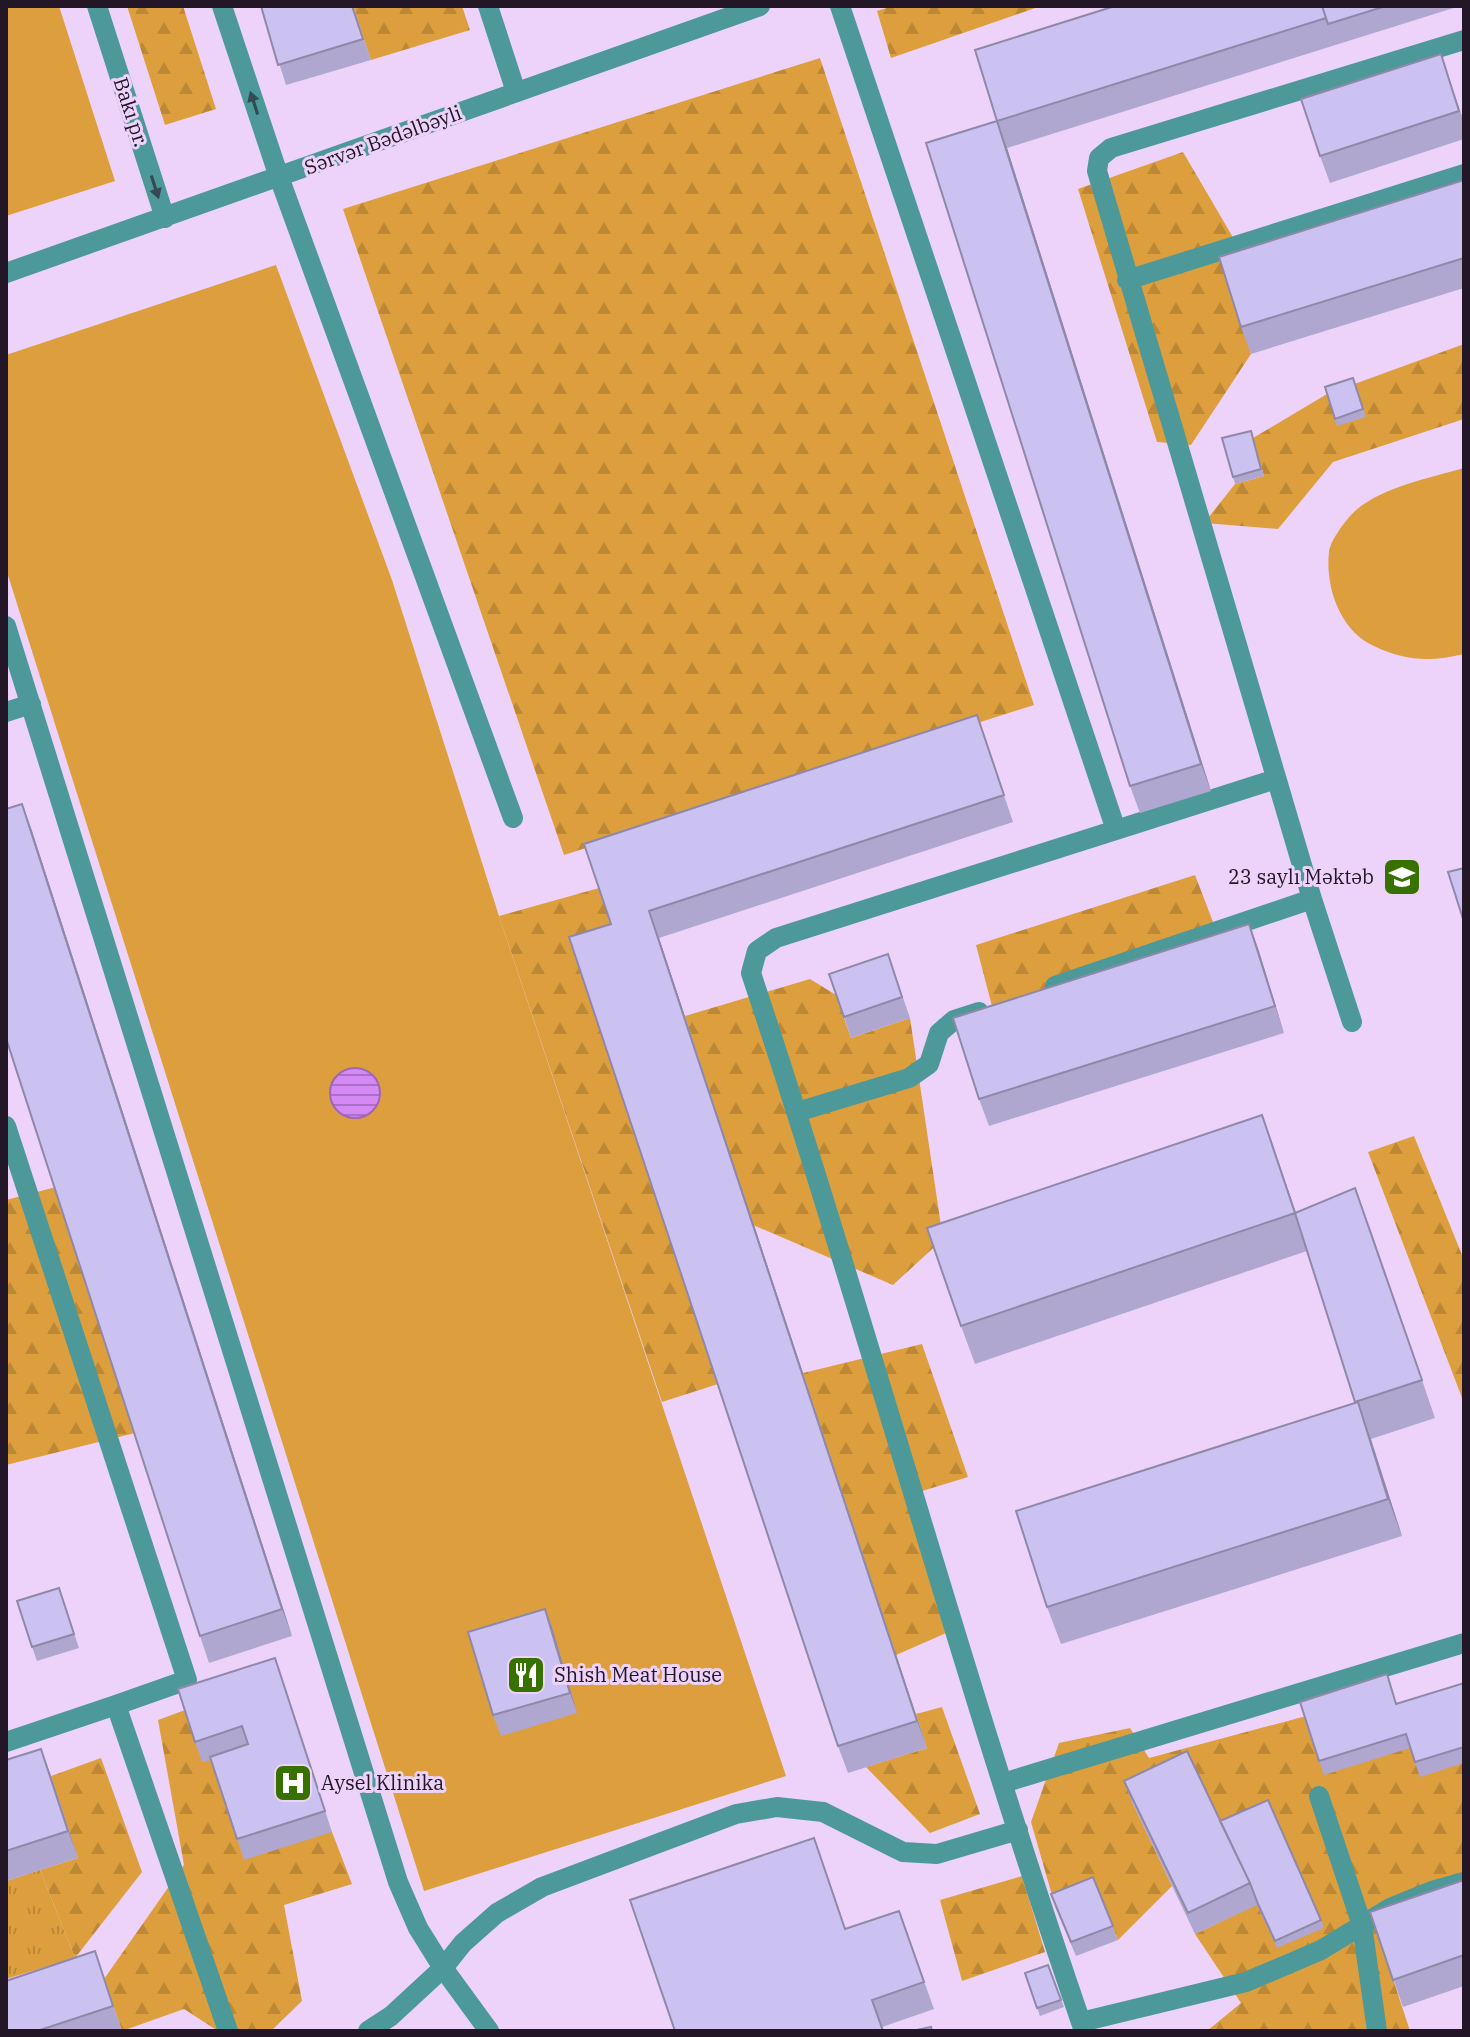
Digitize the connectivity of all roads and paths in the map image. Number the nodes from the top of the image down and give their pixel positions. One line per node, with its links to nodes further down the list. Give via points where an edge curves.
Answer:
1 (97, 6): 10 (street, Bakı pr., one-way to 10)
2 (222, 6): 9 (street, one-way to 2)
3 (488, 6): 7 (street)
4 (760, 6): 7 (street, Sərvər Bədəlbəyli)
5 (840, 6): 18 (street)
6 (1464, 40): 12 (street, via 1111,148 1099,158 1097,171)
7 (516, 92): 9 (street, Sərvər Bədəlbəyli)
8 (1464, 174): 12 (street)
9 (279, 177): 10 (street, Sərvər Bədəlbəyli); 17 (street)
10 (165, 218): 11 (street, Sərvər Bədəlbəyli)
11 (6, 273)
12 (1127, 280): 16 (street)
13 (6, 626): 14 (street)
14 (31, 704): 15 (street); 33 (street, via 398,1882)
15 (6, 712)
16 (1276, 779): 18 (street); 19 (street)
17 (513, 818)
18 (1116, 830): 23 (street, via 776,938 757,951 751,973)
19 (1312, 899): 20 (street); 22 (street)
20 (1029, 995)
21 (999, 1005): 23 (street, via 954,1020 939,1033 929,1064 909,1078)
22 (1352, 1022)
23 (797, 1112): 28 (street)
24 (6, 1126): 26 (street, via 187,1680)
25 (1464, 1643): 28 (street)
26 (116, 1705): 27 (street); 35 (street)
27 (6, 1742)
28 (1003, 1783): 30 (street)
29 (1319, 1796): 32 (street)
30 (1018, 1830): 33 (street, via 937,1854 903,1852 823,1812 777,1807 736,1814 542,1887 497,1913); 34 (street)
31 (1464, 1882): 32 (street, via 1390,1908)
32 (1362, 1925): 34 (street, via 1321,1950 1246,1982); 38 (street)
33 (443, 1968): 36 (street); 37 (street)
34 (1082, 2027)
35 (228, 2031)
36 (368, 2031)
37 (489, 2031)
38 (1377, 2031)

